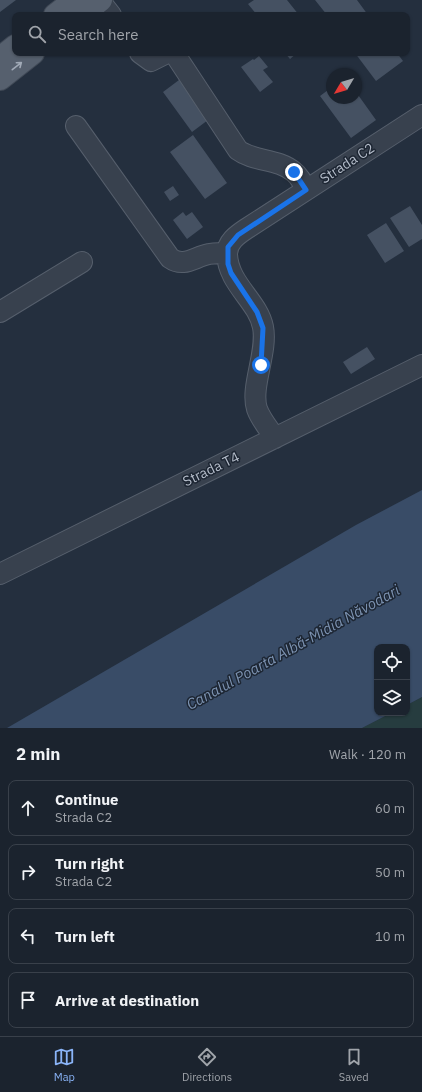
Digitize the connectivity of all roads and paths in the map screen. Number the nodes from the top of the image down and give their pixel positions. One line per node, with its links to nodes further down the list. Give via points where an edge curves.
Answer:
1 (74, 0): 3 (main road)
2 (104, 5): 4 (main road)
3 (59, 12)
4 (89, 12)
5 (12, 48): 10 (main road)
6 (29, 56): 11 (main road, one-way to 6)
7 (144, 56): 8 (street, via 150,61)
8 (161, 56)
9 (176, 56): 14 (street, via 238,150 286,167 297,175)
10 (0, 58)
11 (0, 79)
12 (422, 115): 14 (street, Strada C2)
13 (76, 126): 15 (street, via 170,258 177,263 187,263 207,254)
14 (306, 190): 15 (street, Strada C2, via 238,235 228,247)
15 (228, 254): 19 (street, via 231,273 257,312 263,328 256,400 262,419)
16 (82, 262): 17 (street)
17 (0, 312)
18 (422, 365): 19 (street, Strada T4)
19 (275, 438): 20 (street, Strada T4)
20 (0, 574)

